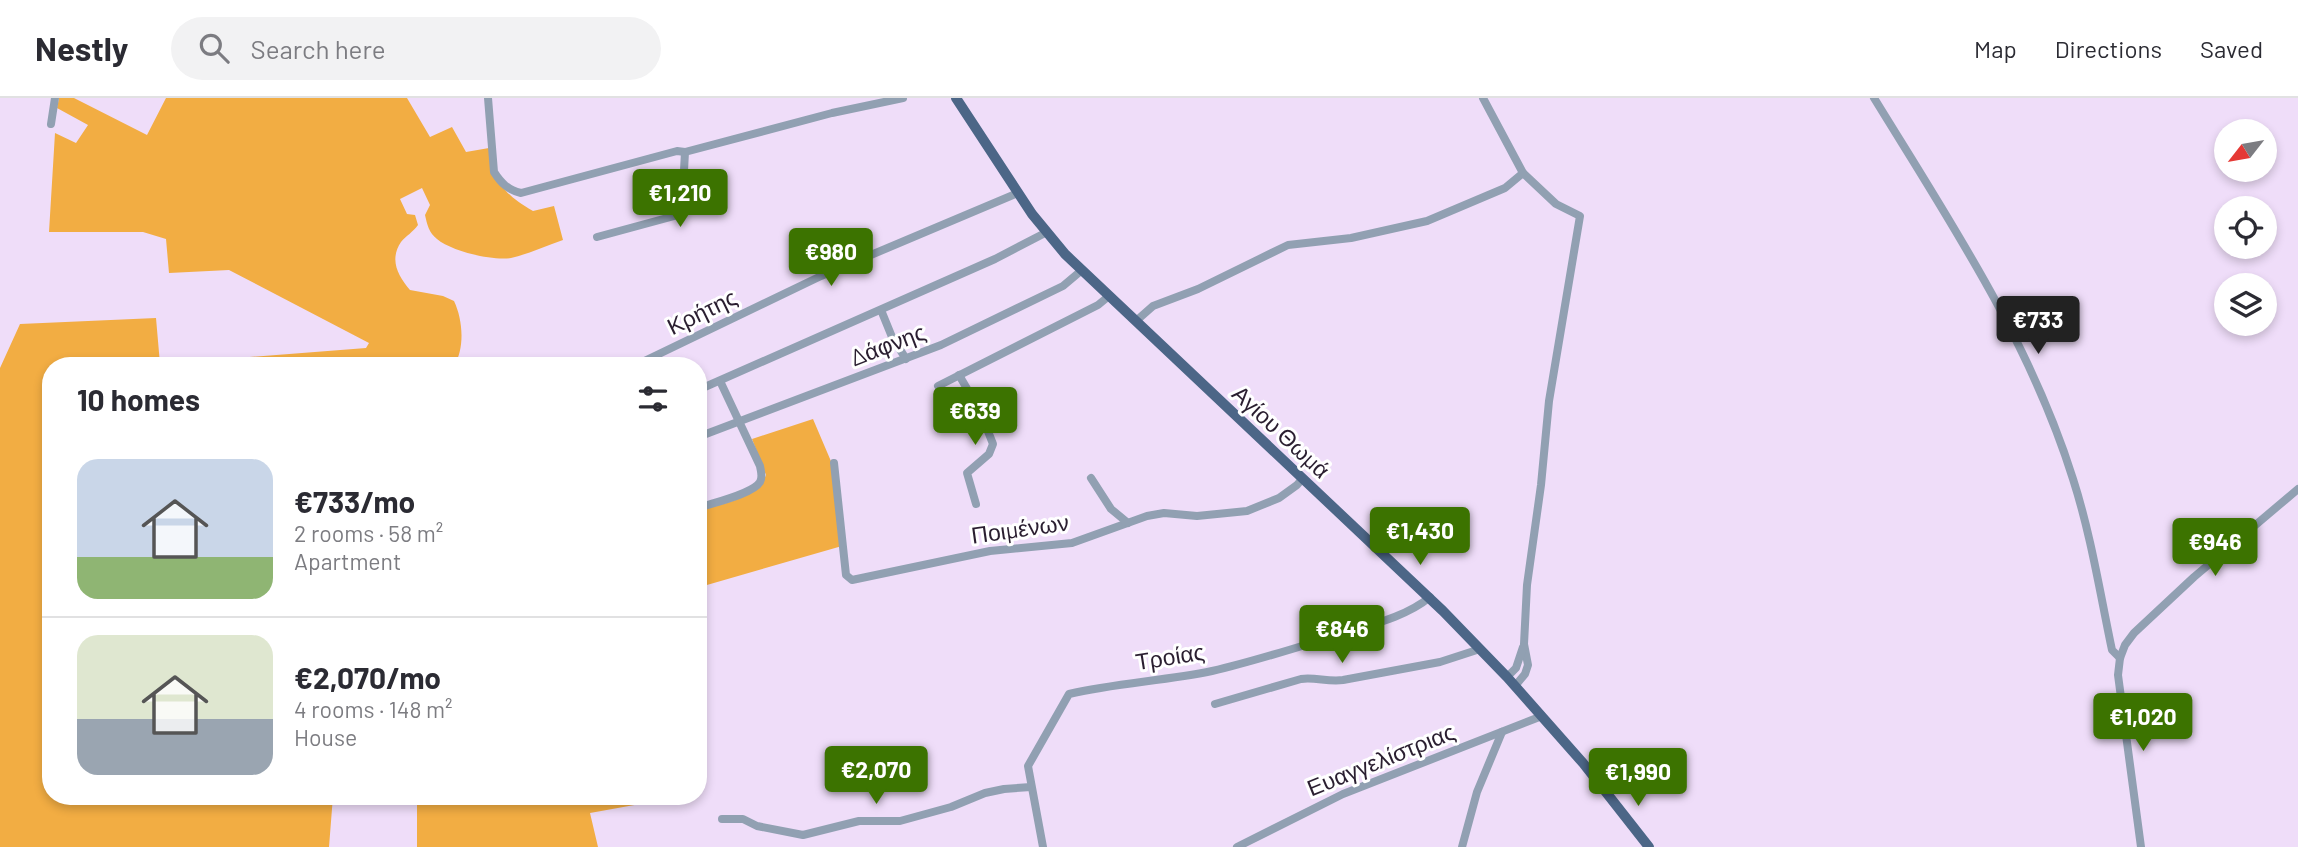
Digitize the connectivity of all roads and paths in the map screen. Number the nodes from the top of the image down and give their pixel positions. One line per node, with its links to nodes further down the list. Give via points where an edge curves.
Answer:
1 (55, 98): 7 (street)
2 (488, 98): 8 (street, via 494,172 512,191 521,193)
3 (903, 98): 8 (street)
4 (956, 98): 10 (main road, Αγίου Θωμά)
5 (1483, 98): 9 (street)
6 (1874, 98): 35 (street, via 1998,302 2045,405 2073,478 2112,650)
7 (51, 124)
8 (685, 152): 12 (street, via 678,215)
9 (1523, 173): 16 (street, via 1505,188 1427,221 1351,238 1288,245 1153,306); 33 (street, via 1556,204 1580,216 1549,401)
10 (1018, 193): 11 (main road, Αγίου Θωμά); 17 (street, Κρήτης, via 821,276)
11 (1047, 232): 13 (main road, Αγίου Θωμά); 15 (street)
12 (597, 237)
13 (1082, 270): 14 (main road, Αγίου Θωμά); 18 (street, Δάφνης, via 1063,286)
14 (1109, 296): 16 (main road, Αγίου Θωμά); 19 (street)
15 (881, 310): 18 (street); 20 (street)
16 (1136, 321): 27 (main road, Αγίου Θωμά)
17 (653, 357)
18 (906, 359): 23 (street, Δάφνης)
19 (959, 375): 22 (street); 29 (street, via 993,444 989,454 967,473)
20 (720, 381): 21 (street); 23 (street)
21 (707, 386)
22 (938, 386)
23 (739, 421): 24 (street, Δάφνης); 30 (street, via 760,466 759,485)
24 (707, 433)
25 (834, 463): 31 (street, Ποιμένων, via 846,575 852,580 989,551 1072,543)
26 (1091, 478): 31 (street, via 1111,509)
27 (1302, 479): 31 (street, Ποιμένων, via 1279,498 1247,511 1197,516 1164,513); 32 (main road, Αγίου Θωμά)
28 (2298, 489): 35 (street, via 2149,618 2125,645)
29 (976, 504)
30 (707, 505)
31 (1128, 523)
32 (1430, 597): 34 (main road, Αγίου Θωμά); 41 (street, Τροίας, via 1377,622 1254,661 1069,694 1028,766)
33 (1524, 644): 36 (street, via 1516,668); 37 (street, via 1528,665)
34 (1480, 649): 36 (main road, Αγίου Θωμά); 38 (street, via 1343,680 1301,679)
35 (2120, 658): 47 (street, via 2118,675)
36 (1507, 677): 37 (main road, Αγίου Θωμά)
37 (1515, 686): 39 (main road, Αγίου Θωμά)
38 (1215, 704)
39 (1542, 716): 40 (street, Ευαγγελίστριας); 46 (main road, Αγίου Θωμά)
40 (1502, 732): 44 (street, Ευαγγελίστριας, via 1343,794); 45 (street, via 1477,792)
41 (1031, 787): 42 (street, via 985,793 900,821 859,821 803,835 743,819); 43 (street, Τροίας)
42 (722, 819)
43 (1042, 847)
44 (1237, 847)
45 (1462, 847)
46 (1649, 847)
47 (2141, 847)

